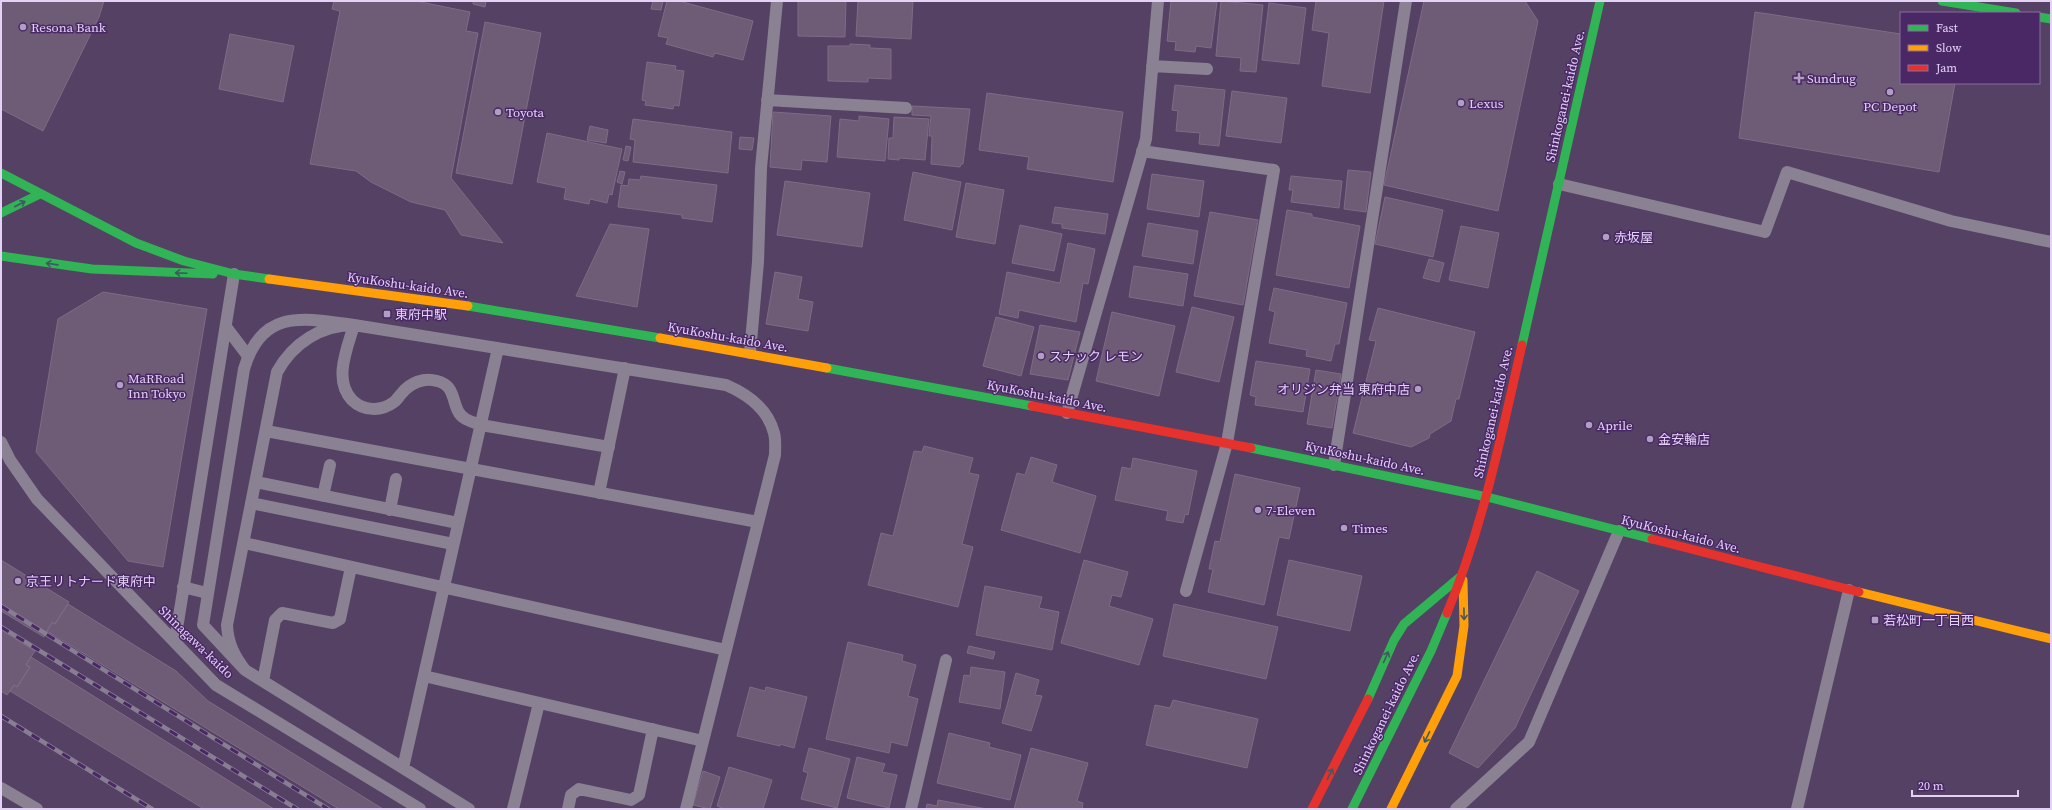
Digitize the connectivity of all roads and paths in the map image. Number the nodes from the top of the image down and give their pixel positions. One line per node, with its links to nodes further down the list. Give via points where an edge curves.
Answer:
1 (777, 1): 11 (street)
2 (1158, 1): 9 (street)
3 (1406, 1): 34 (street)
4 (1600, 1): 15 (main road, Shinkoganei-kaido Ave.)
5 (1942, 1): 6 (main road)
6 (2010, 12)
7 (2040, 17): 8 (main road)
8 (2051, 19)
9 (1152, 66): 10 (street); 13 (street, via 1146,139)
10 (1207, 69)
11 (767, 100): 12 (street); 24 (street)
12 (906, 108)
13 (1142, 151): 27 (street); 31 (street, via 1274,170)
14 (1, 173): 16 (main road, KyuKoshu-kaido Ave.)
15 (1558, 184): 18 (street, via 1765,232 1787,172 1951,220); 40 (main road, Shinkoganei-kaido Ave.)
16 (40, 194): 17 (main road, one-way to 16); 20 (main road, KyuKoshu-kaido Ave., via 136,243 184,261)
17 (1, 213)
18 (2051, 242)
19 (1, 256): 20 (main road, one-way to 19, via 92,269)
20 (234, 274): 22 (street); 24 (main road, KyuKoshu-kaido Ave., via 509,312)
21 (354, 325): 23 (street); 25 (street, via 312,319 290,320 269,328); 28 (street, via 344,363 342,383 347,394 357,404 370,409 384,408 395,402 410,385 422,380 437,381 449,387 458,412 466,420); 29 (street, via 337,325 316,333 299,344 285,358 277,372)
22 (226, 327): 25 (street); 50 (street)
23 (498, 348): 26 (street); 28 (street)
24 (750, 353): 27 (main road, KyuKoshu-kaido Ave.)
25 (248, 356): 54 (street)
26 (625, 368): 32 (street); 43 (street, via 726,385 745,394 762,410 774,433 775,455)
27 (1067, 413): 31 (main road, KyuKoshu-kaido Ave.)
28 (481, 425): 32 (street); 35 (street)
29 (266, 431): 35 (street); 37 (street)
30 (1, 442): 56 (street, Shinagawa-kaido, via 10,460 37,499)
31 (1227, 443): 34 (main road, KyuKoshu-kaido Ave.); 53 (street)
32 (609, 447): 38 (street)
33 (330, 465): 39 (street)
34 (1334, 465): 40 (main road, KyuKoshu-kaido Ave.)
35 (471, 470): 38 (street); 44 (street)
36 (396, 479): 42 (street)
37 (256, 482): 39 (street); 41 (street)
38 (599, 493): 43 (street)
39 (323, 496): 42 (street)
40 (1487, 497): 45 (main road, KyuKoshu-kaido Ave.); 49 (main road, Shinkoganei-kaido Ave.)
41 (251, 503): 46 (street); 47 (street)
42 (390, 510): 44 (street)
43 (758, 522): 57 (street)
44 (458, 524): 47 (street)
45 (1619, 531): 52 (main road, KyuKoshu-kaido Ave.); 77 (street, via 1529,742)
46 (244, 543): 48 (street); 59 (street, via 227,625 232,650)
47 (454, 544): 51 (street)
48 (351, 566): 51 (street); 61 (street, via 340,619 334,623 282,613 275,620)
49 (1463, 575): 74 (main road, one-way to 49, via 1404,624); 75 (main road, Shinkoganei-kaido Ave., via 1424,664); 76 (main road, one-way to 76, via 1464,626 1457,676)
50 (183, 587): 54 (street); 56 (street)
51 (444, 587): 57 (street); 60 (street)
52 (1849, 590): 55 (main road, KyuKoshu-kaido Ave.); 78 (street)
53 (1186, 591)
54 (207, 593): 59 (street, via 203,625)
55 (2051, 638)
56 (175, 641): 68 (street, Shinagawa-kaido, via 216,684)
57 (726, 650): 64 (street)
58 (946, 660): 73 (street)
59 (245, 670): 61 (street)
60 (424, 676): 62 (street); 65 (street)
61 (263, 681): 65 (street)
62 (538, 702): 63 (street); 70 (street)
63 (653, 729): 64 (street); 71 (street, via 639,795 631,800 579,789 571,795)
64 (703, 740): 72 (street)
65 (403, 768): 69 (street)
66 (1, 788): 67 (street)
67 (37, 809)
68 (420, 809)
69 (469, 809)
70 (513, 809)
71 (568, 809)
72 (686, 809)
73 (911, 809)
74 (1312, 809)
75 (1352, 809)
76 (1391, 809)
77 (1456, 809)
78 (1797, 809)

